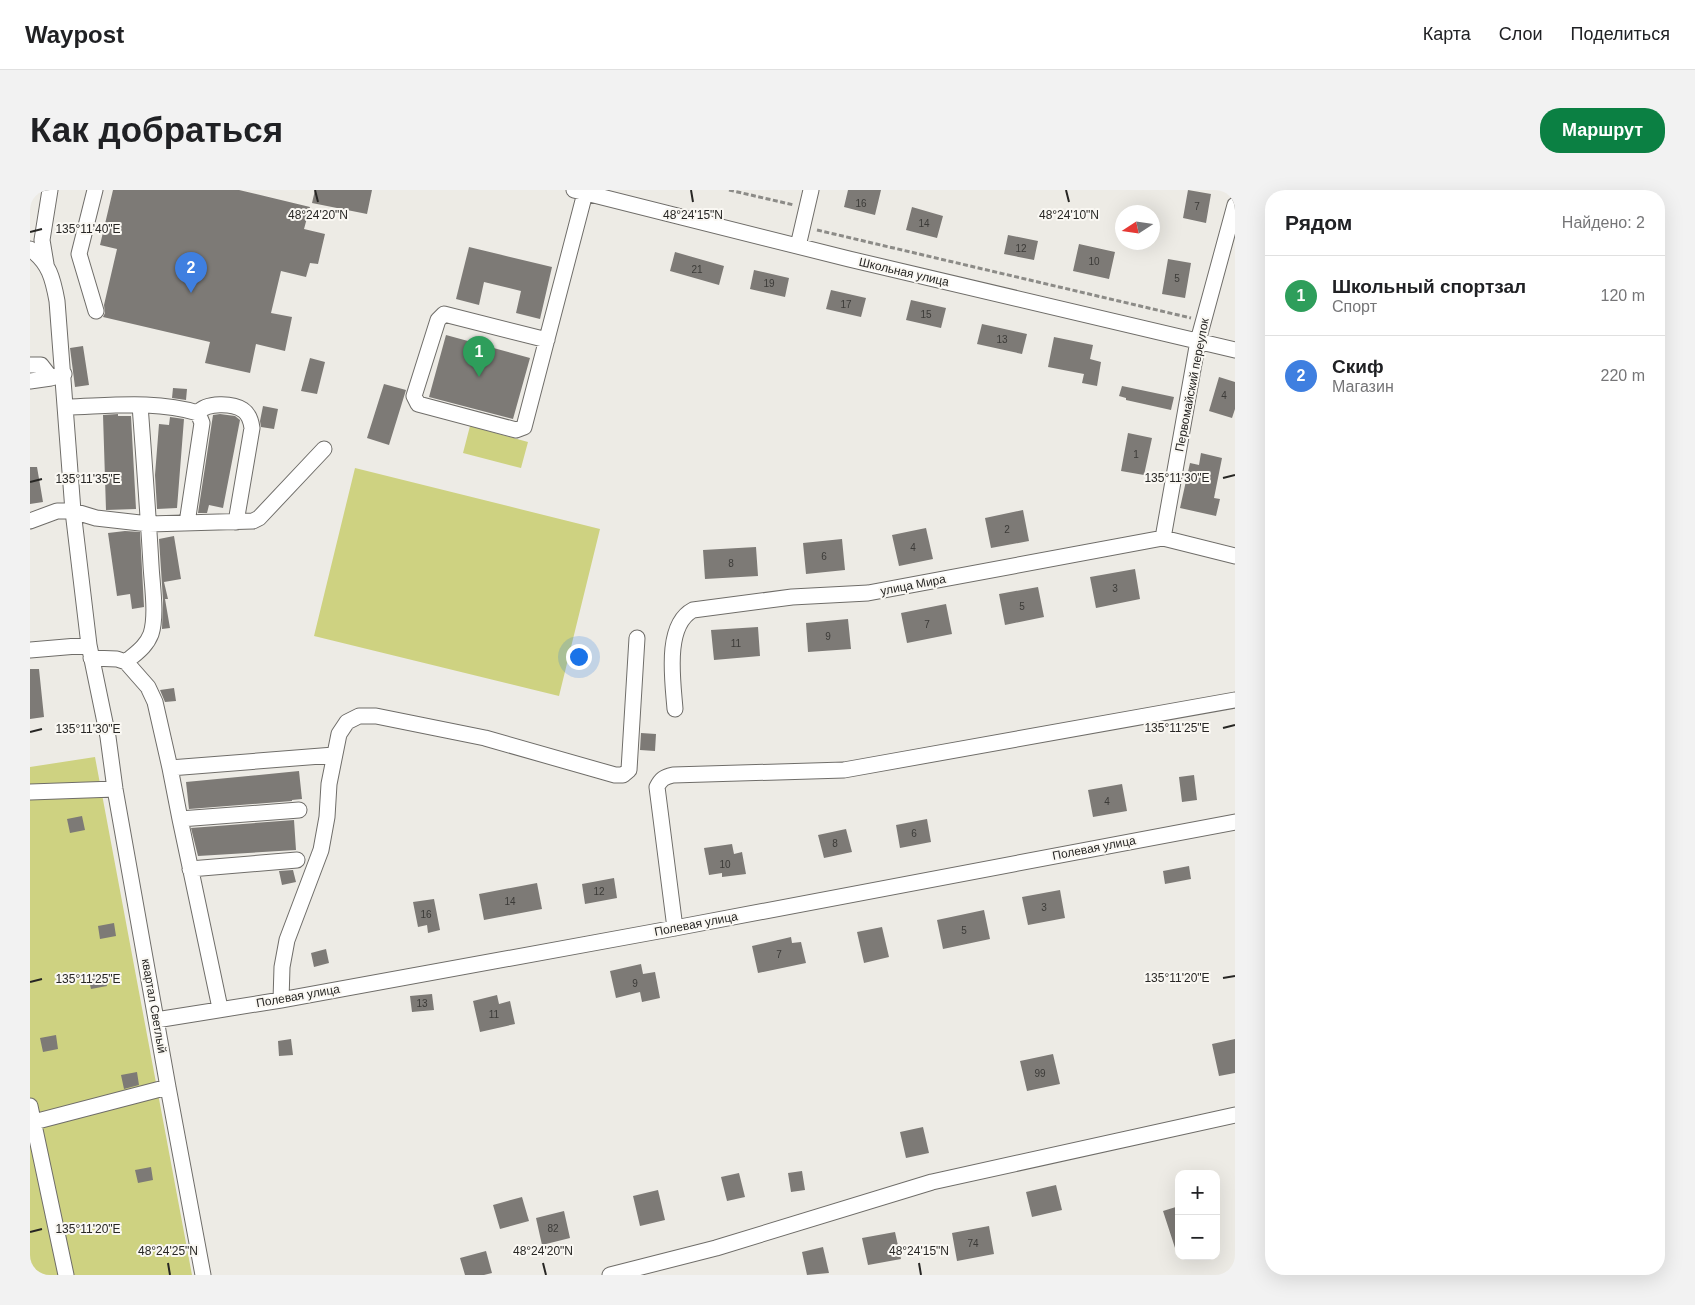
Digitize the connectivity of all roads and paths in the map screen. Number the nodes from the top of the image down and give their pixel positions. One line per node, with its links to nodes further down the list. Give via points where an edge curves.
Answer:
1 (50, 190): 11 (street, квартал Светлый, via 42,240)
2 (95, 190): 12 (street, via 79,254)
3 (729, 190): 7 (path)
4 (811, 190): 7 (street)
5 (579, 191): 9 (street, Школьная улица); 14 (street)
6 (1235, 205): 13 (street, Первомайский переулок)
7 (806, 208): 8 (street)
8 (802, 227): 9 (street); 13 (path)
9 (798, 246): 15 (street, Школьная улица)
10 (30, 249): 11 (street)
11 (47, 266): 18 (street, квартал Светлый, via 53,277 57,301)
12 (96, 311)
13 (1204, 321): 15 (street, Первомайский переулок)
14 (547, 340): 14 (street, via 524,427 516,430 418,404 414,396 438,320 444,314)
15 (1198, 341): 16 (street, Школьная улица); 29 (street, Первомайский переулок)
16 (1235, 350)
17 (30, 365): 18 (street, via 41,365)
18 (58, 376): 19 (street); 21 (street, квартал Светлый)
19 (30, 381)
20 (140, 405): 21 (street); 22 (street); 28 (street)
21 (66, 407): 24 (street, квартал Светлый)
22 (198, 413): 26 (street, via 205,406 218,404 243,410 250,417 252,428); 27 (street, via 202,422)
23 (324, 449): 26 (street, via 259,518 254,522)
24 (73, 511): 25 (street, via 57,511); 28 (street, via 96,518); 33 (street, квартал Светлый)
25 (30, 521)
26 (236, 522): 27 (street)
27 (187, 523): 28 (street)
28 (149, 524): 34 (street, via 152,632 144,647)
29 (1163, 538): 30 (street, улица Мира); 36 (street, улица Мира, via 868,594 792,597 693,610 685,614 676,635 672,659)
30 (1235, 556)
31 (638, 638): 37 (street, via 629,770 623,775 485,738 376,716 359,716 348,722 339,734)
32 (30, 650): 33 (street)
33 (90, 652): 34 (street); 39 (street, квартал Светлый)
34 (126, 662): 38 (street, via 148,687)
35 (1235, 700): 46 (street, via 844,770 664,777 657,787)
36 (675, 709)
37 (334, 755): 38 (street); 47 (street, via 321,850 287,940)
38 (170, 768): 42 (street)
39 (115, 789): 40 (street); 49 (street, квартал Светлый)
40 (30, 792)
41 (299, 810): 42 (street)
42 (180, 819): 45 (street)
43 (1235, 822): 46 (street, Полевая улица)
44 (297, 860): 45 (street)
45 (190, 869): 48 (street)
46 (675, 928): 47 (street, Полевая улица)
47 (281, 1000): 48 (street, Полевая улица)
48 (220, 1008): 49 (street, Полевая улица)
49 (156, 1020): 50 (street, квартал Светлый)
50 (168, 1087): 53 (street); 55 (street, квартал Светлый)
51 (30, 1106): 53 (street)
52 (1235, 1115): 56 (street, via 932,1182 716,1248)
53 (32, 1122): 54 (street)
54 (66, 1275)
55 (203, 1275)
56 (610, 1275)

